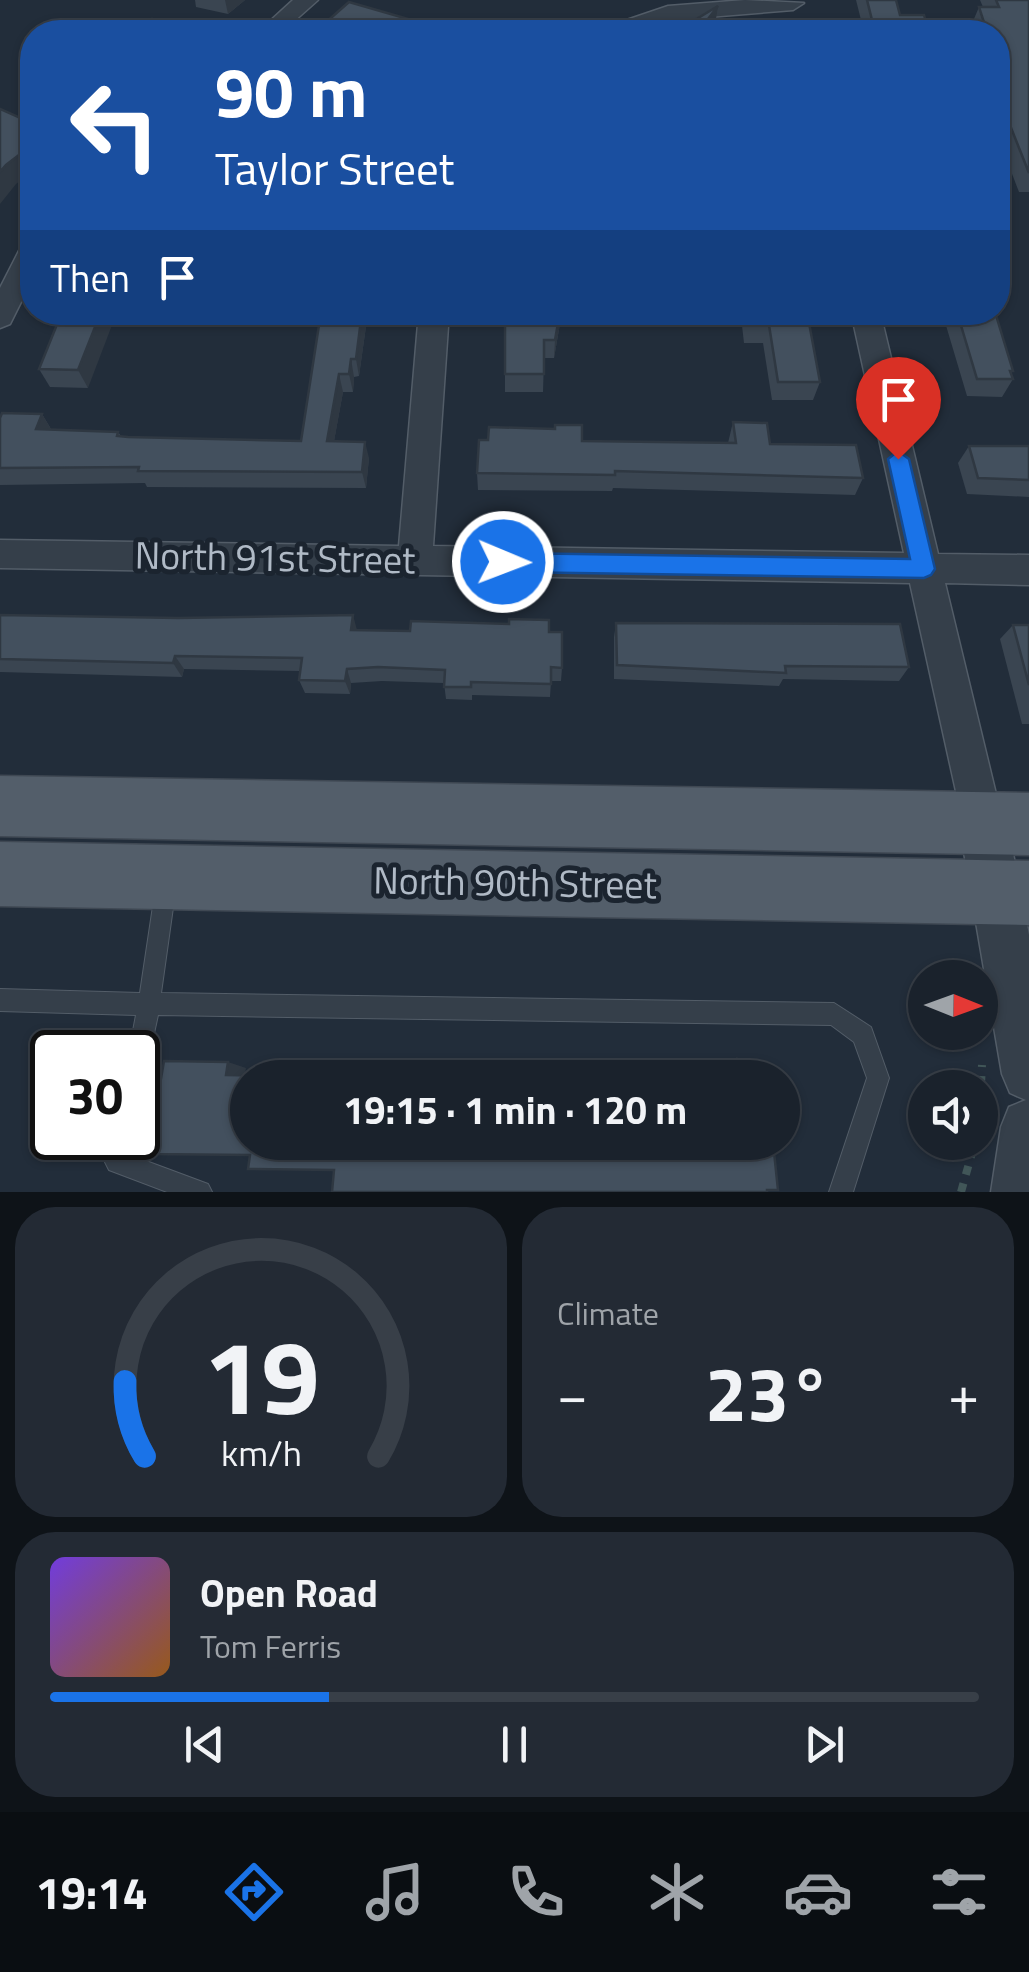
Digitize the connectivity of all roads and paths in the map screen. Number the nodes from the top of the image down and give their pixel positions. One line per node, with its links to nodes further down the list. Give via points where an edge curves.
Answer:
1 (307, 0): 3 (street)
2 (793, 1): 4 (street)
3 (283, 20)
4 (648, 20)
5 (20, 276): 6 (street)
6 (0, 316)
7 (433, 325): 10 (street)
8 (867, 325): 11 (street)
9 (0, 554): 10 (street, North 91st Street)
10 (415, 559): 11 (street, North 91st Street)
11 (924, 569): 12 (street, North 91st Street); 14 (street)
12 (1029, 570)
13 (0, 806): 14 (main road, North 90th Street)
14 (1006, 824): 17 (street)
15 (0, 874): 16 (main road, North 90th Street)
16 (167, 877): 17 (main road, North 90th Street); 19 (lane)
17 (1013, 892): 21 (street)
18 (0, 1000): 19 (lane)
19 (150, 1004): 20 (lane); 26 (lane, via 834,1014 863,1035 878,1078)
20 (145, 1030)
21 (1029, 1074)
22 (1029, 1127): 28 (street)
23 (117, 1160): 25 (lane)
24 (970, 1160): 27 (path)
25 (200, 1192)
26 (841, 1192)
27 (961, 1192)
28 (1020, 1192)

